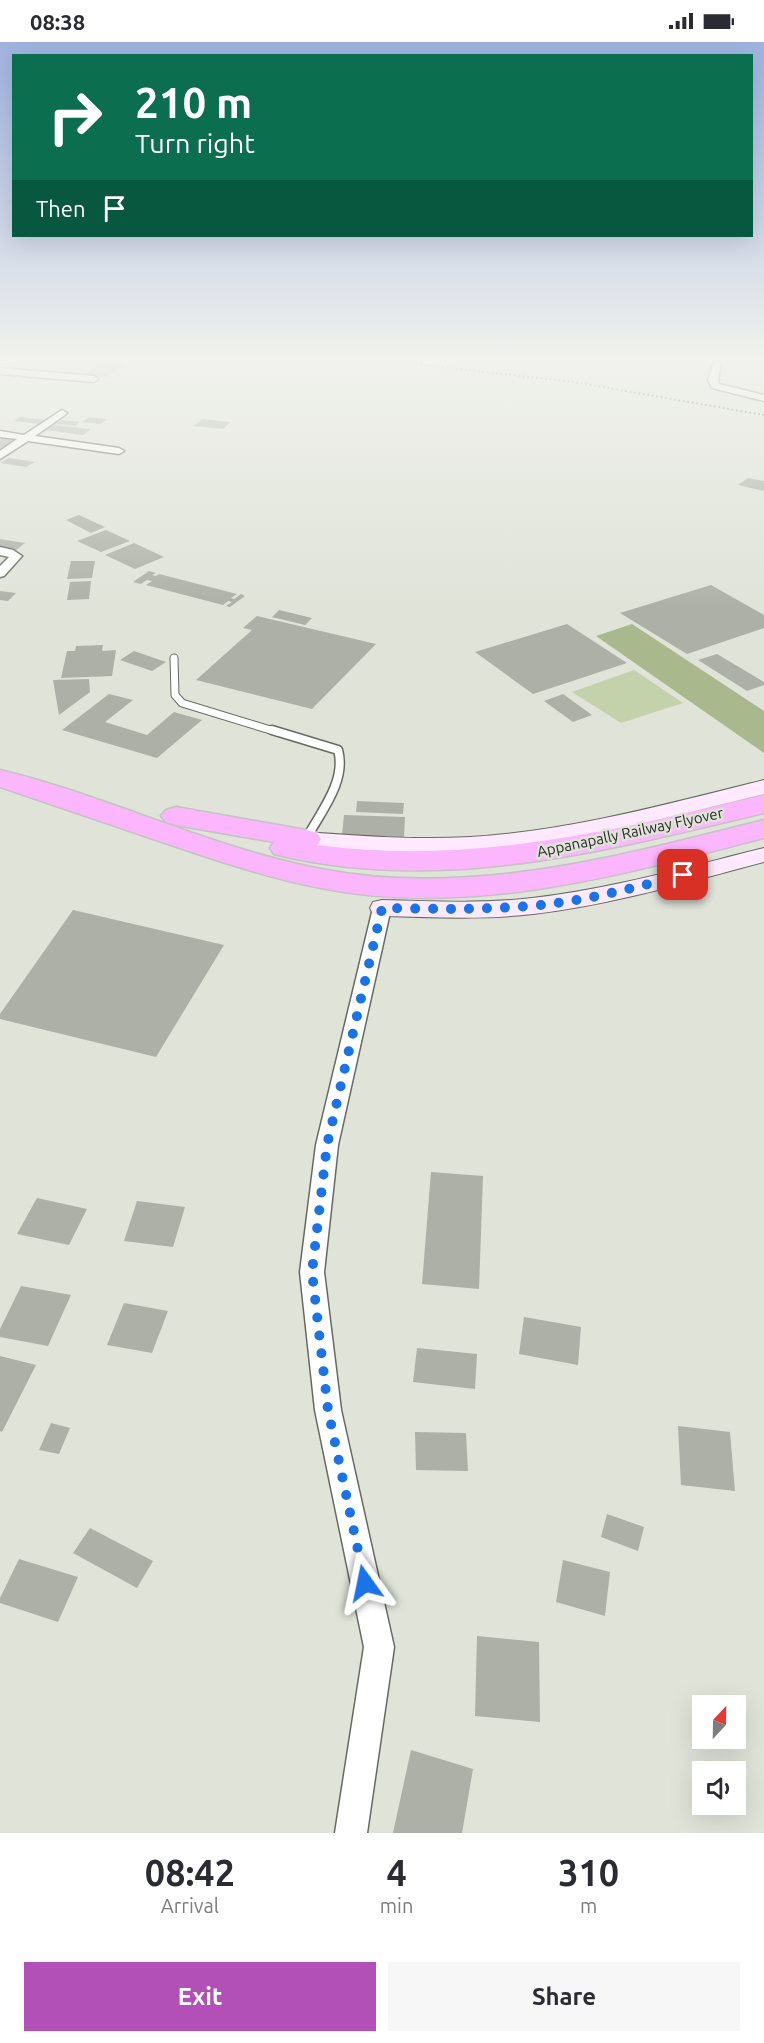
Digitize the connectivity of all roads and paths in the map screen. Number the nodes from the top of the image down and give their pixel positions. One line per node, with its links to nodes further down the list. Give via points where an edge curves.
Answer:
1 (22, 441): 4 (street)
2 (51, 441): 3 (street)
3 (119, 451)
4 (0, 456)
5 (0, 551): 6 (street, via 16,556)
6 (0, 573)
7 (174, 658): 13 (lane, via 175,695 182,703 338,750 342,757 341,775)
8 (3, 766): 11 (highway)
9 (764, 787): 13 (street, via 588,829 521,839 420,845)
10 (764, 804): 15 (highway, Appanapally Railway Flyover, via 546,851)
11 (168, 824): 13 (highway); 15 (highway, via 288,871); 16 (highway, via 201,856 264,883 326,900)
12 (764, 829): 15 (highway, Appanapally Railway Flyover, via 543,880 445,887)
13 (306, 839)
14 (764, 855): 16 (street, via 588,898 532,906 470,910)
15 (350, 871)
16 (382, 908): 17 (street, via 327,1145 312,1272 328,1410 379,1647)
17 (351, 1833)

